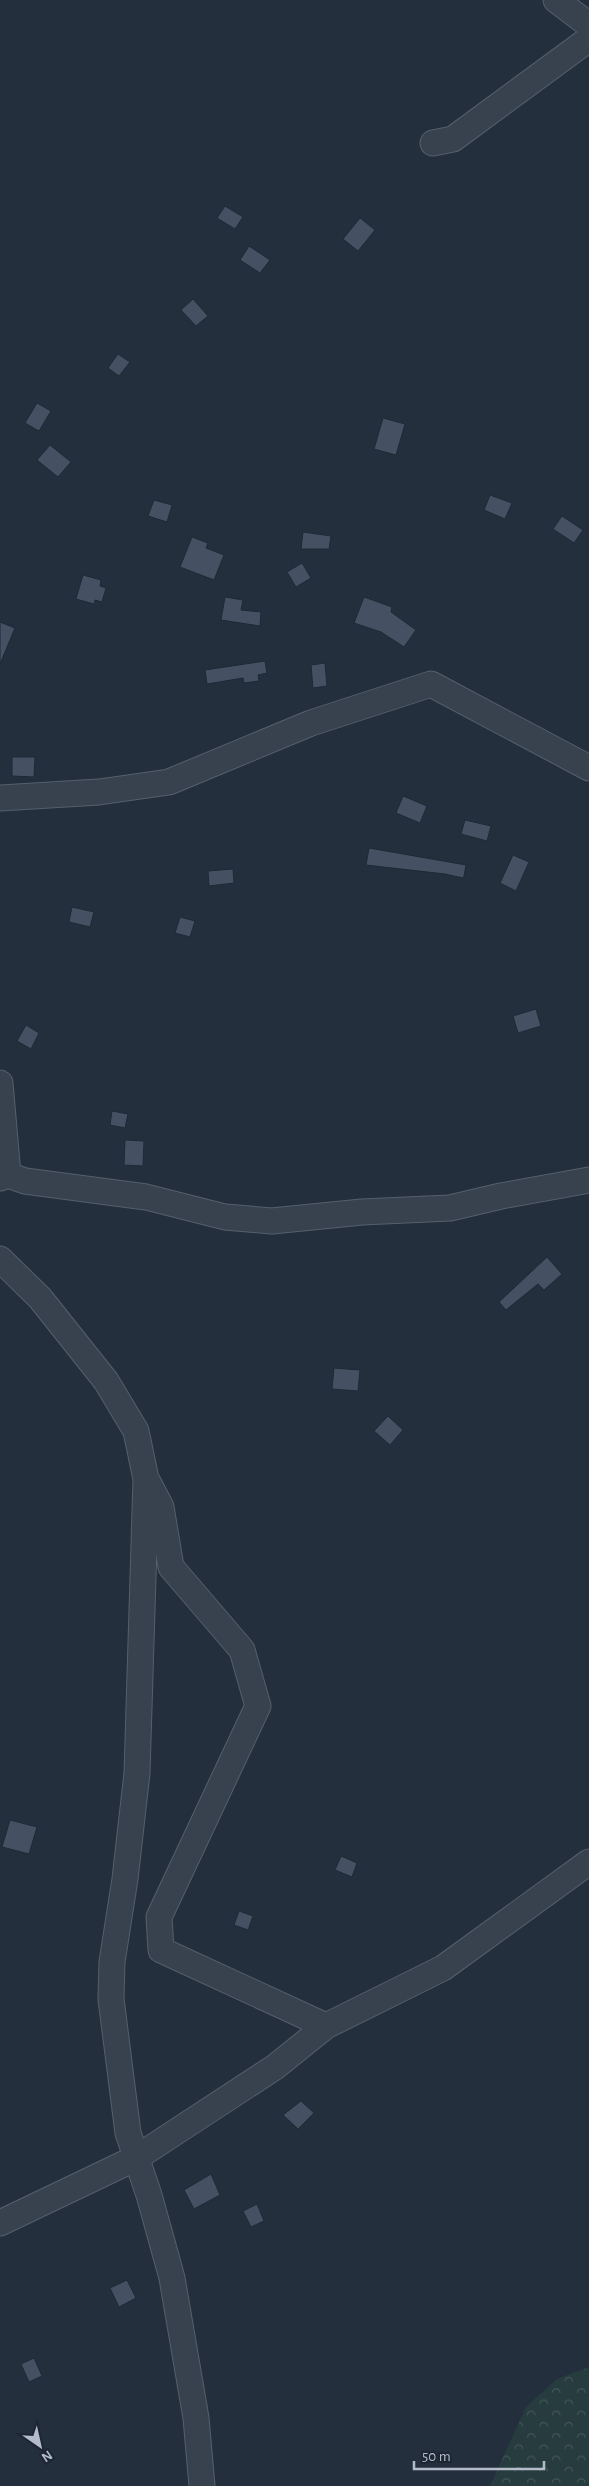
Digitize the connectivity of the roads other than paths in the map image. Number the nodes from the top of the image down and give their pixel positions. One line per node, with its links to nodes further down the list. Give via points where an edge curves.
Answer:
1 (556, 0): 2 (street)
2 (589, 26)
3 (589, 39): 4 (street, via 453,139)
4 (432, 143)
5 (589, 768): 6 (street, via 431,684 311,723 169,782 99,792)
6 (0, 798)
7 (0, 1083): 8 (street)
8 (4, 1177): 9 (street, via 146,1197 225,1217 272,1221 450,1208)
9 (589, 1180)
10 (0, 1260): 11 (street, via 40,1298 106,1381 136,1431)
11 (146, 1479): 13 (street, via 161,1508 171,1567 242,1650 258,1706 160,1917 161,1950); 14 (street, via 137,1773 126,1879 112,1962 111,1999 128,2133)
12 (589, 1862): 13 (street, via 443,1968)
13 (326, 2026): 14 (street, via 275,2067)
14 (136, 2158): 15 (street); 16 (street, via 172,2278 196,2418)
15 (0, 2223)
16 (202, 2486)

